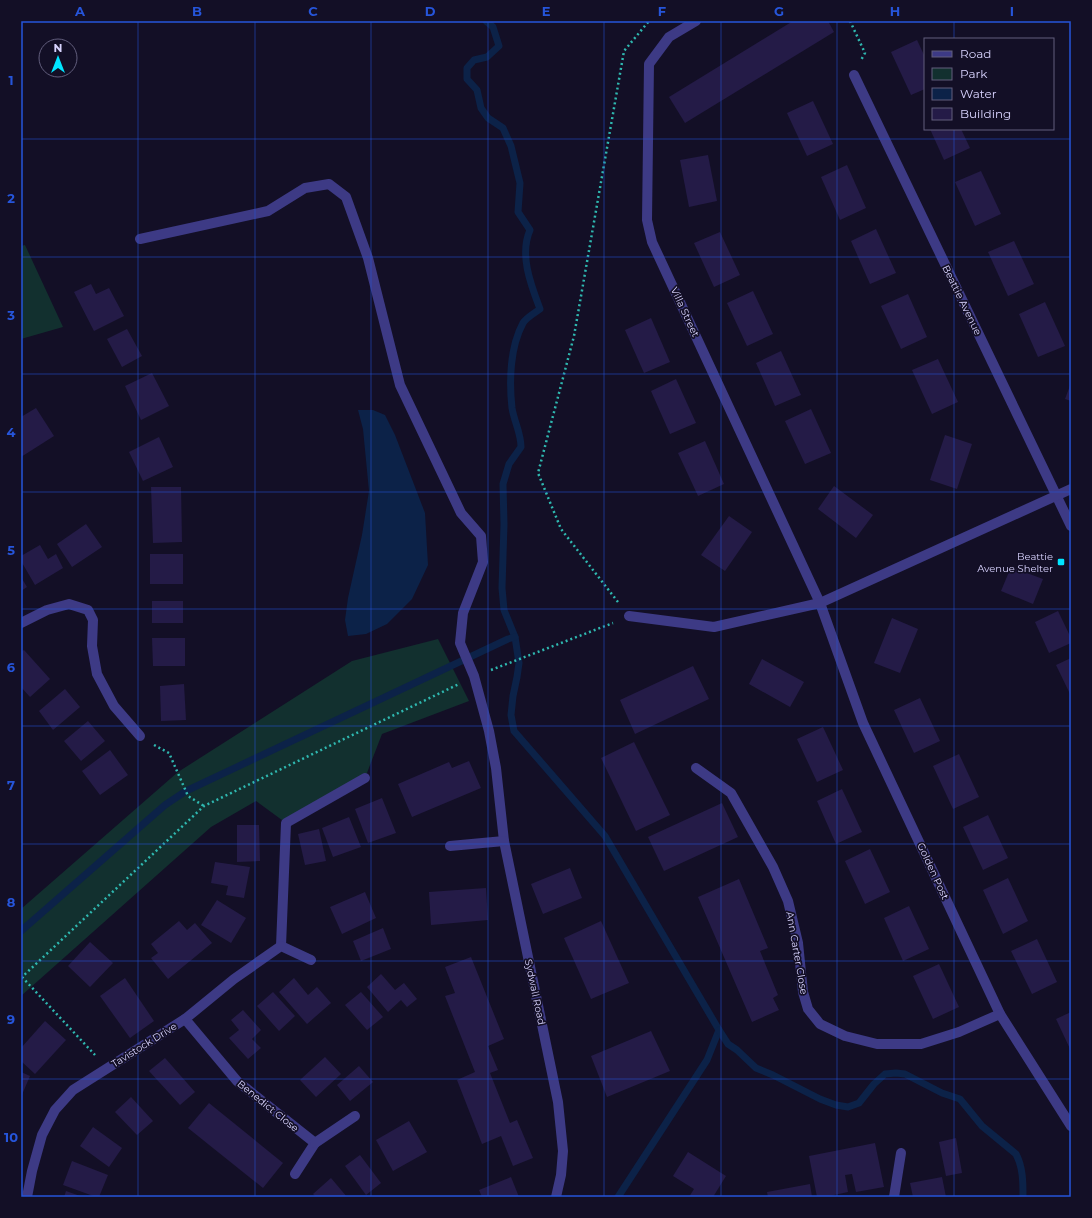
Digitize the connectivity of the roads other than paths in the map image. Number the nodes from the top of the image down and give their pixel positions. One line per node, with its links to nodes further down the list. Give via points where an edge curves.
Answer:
1 (696, 21): 7 (street, Villa Street, via 669,37 649,64 647,220 652,242)
2 (854, 75): 5 (street, Beattie Avenue)
3 (140, 239): 13 (street, Sydwall Road, via 268,211 305,188 329,184 346,197 368,258 400,385 461,513 481,536 483,562 463,613 460,643 474,675 489,731)
4 (1071, 488): 5 (street)
5 (1056, 495): 6 (street, Beattie Avenue); 7 (street)
6 (1071, 526)
7 (820, 603): 8 (street, via 714,627); 17 (street, Golden Post, via 863,722)
8 (629, 616)
9 (21, 623): 10 (street, via 47,610 70,604 88,610 93,620 92,646 97,674 114,706)
10 (140, 736)
11 (696, 768): 17 (street, Ann Carter Close, via 731,793 773,867 788,901 798,943 803,992 808,1009 820,1024 845,1036 877,1044 921,1044 959,1032)
12 (365, 778): 15 (street, via 286,823)
13 (504, 841): 14 (street); 25 (street, Sydwall Road, via 558,1102 563,1151)
14 (450, 846)
15 (281, 946): 16 (street); 18 (street, Tavistock Drive, via 234,979)
16 (311, 960)
17 (1000, 1014): 20 (street, Golden Post)
18 (185, 1019): 21 (street, Benedict Close, via 237,1081); 24 (street, Tavistock Drive, via 73,1090 55,1110 42,1135)
19 (355, 1116): 21 (street)
20 (1071, 1126)
21 (315, 1143): 23 (street)
22 (901, 1153): 26 (street)
23 (296, 1174)
24 (27, 1197)
25 (556, 1197)
26 (894, 1197)

